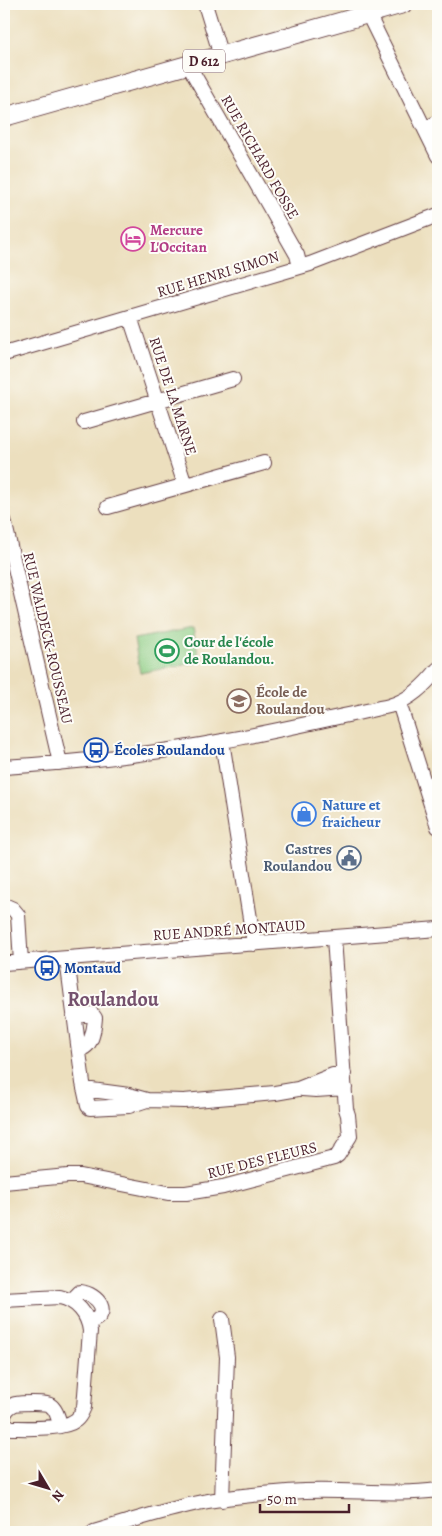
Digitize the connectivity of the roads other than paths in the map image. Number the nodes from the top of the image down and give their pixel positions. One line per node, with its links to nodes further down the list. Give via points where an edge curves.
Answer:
1 (205, 4): 4 (street)
2 (403, 4): 3 (main road, D 612)
3 (370, 13): 4 (main road, D 612); 8 (street)
4 (220, 56): 5 (main road, D 612)
5 (190, 65): 6 (main road, D 612); 11 (street, RUE RICHARD FOSSE, via 297,255)
6 (4, 117)
7 (438, 122): 8 (street)
8 (425, 129): 9 (street)
9 (438, 156)
10 (438, 215): 11 (street, RUE HENRI SIMON)
11 (300, 267): 12 (street, RUE HENRI SIMON)
12 (130, 318): 13 (street, RUE HENRI SIMON); 15 (street, RUE DE LA MARNE)
13 (4, 354)
14 (233, 379): 15 (street)
15 (158, 401): 16 (street); 18 (street, RUE DE LA MARNE)
16 (84, 422)
17 (264, 463): 18 (street)
18 (184, 486): 19 (street)
19 (108, 507)
20 (4, 520): 24 (street, RUE WALDECK-ROUSSEAU)
21 (438, 669): 22 (street, via 422,688)
22 (399, 703): 23 (street); 26 (street)
23 (222, 741): 24 (street); 30 (street)
24 (60, 763): 25 (street)
25 (4, 767)
26 (438, 827)
27 (4, 905): 32 (street, via 18,916)
28 (438, 929): 29 (street, RUE ANDRÉ MONTAUD)
29 (334, 938): 30 (street, RUE ANDRÉ MONTAUD); 36 (street, RUE DES FLEURS)
30 (254, 944): 31 (street, RUE ANDRÉ MONTAUD)
31 (67, 958): 32 (street, RUE ANDRÉ MONTAUD); 34 (street)
32 (21, 962): 33 (street, RUE ANDRÉ MONTAUD)
33 (4, 963)
34 (74, 1016): 35 (street); 35 (street, via 92,1014 95,1018 91,1039)
35 (79, 1049): 36 (street, via 84,1089 88,1106 92,1109 129,1106 147,1100 184,1101 275,1093 298,1089 334,1075)
36 (344, 1081): 37 (street, RUE DES FLEURS, via 350,1136 338,1155 329,1160 223,1187 180,1194 74,1176)
37 (4, 1182)
38 (4, 1300): 39 (street, via 60,1298)
39 (71, 1301): 41 (street); 41 (street, via 80,1292 98,1299 101,1314)
40 (222, 1319): 46 (street, via 227,1357)
41 (89, 1322): 44 (street, via 84,1406 75,1421)
42 (4, 1415): 44 (street, via 15,1404 47,1403)
43 (4, 1423): 44 (street, via 11,1428)
44 (60, 1426)
45 (438, 1490): 46 (street, via 400,1493 304,1491)
46 (222, 1500): 47 (street, via 183,1506)
47 (94, 1532)

